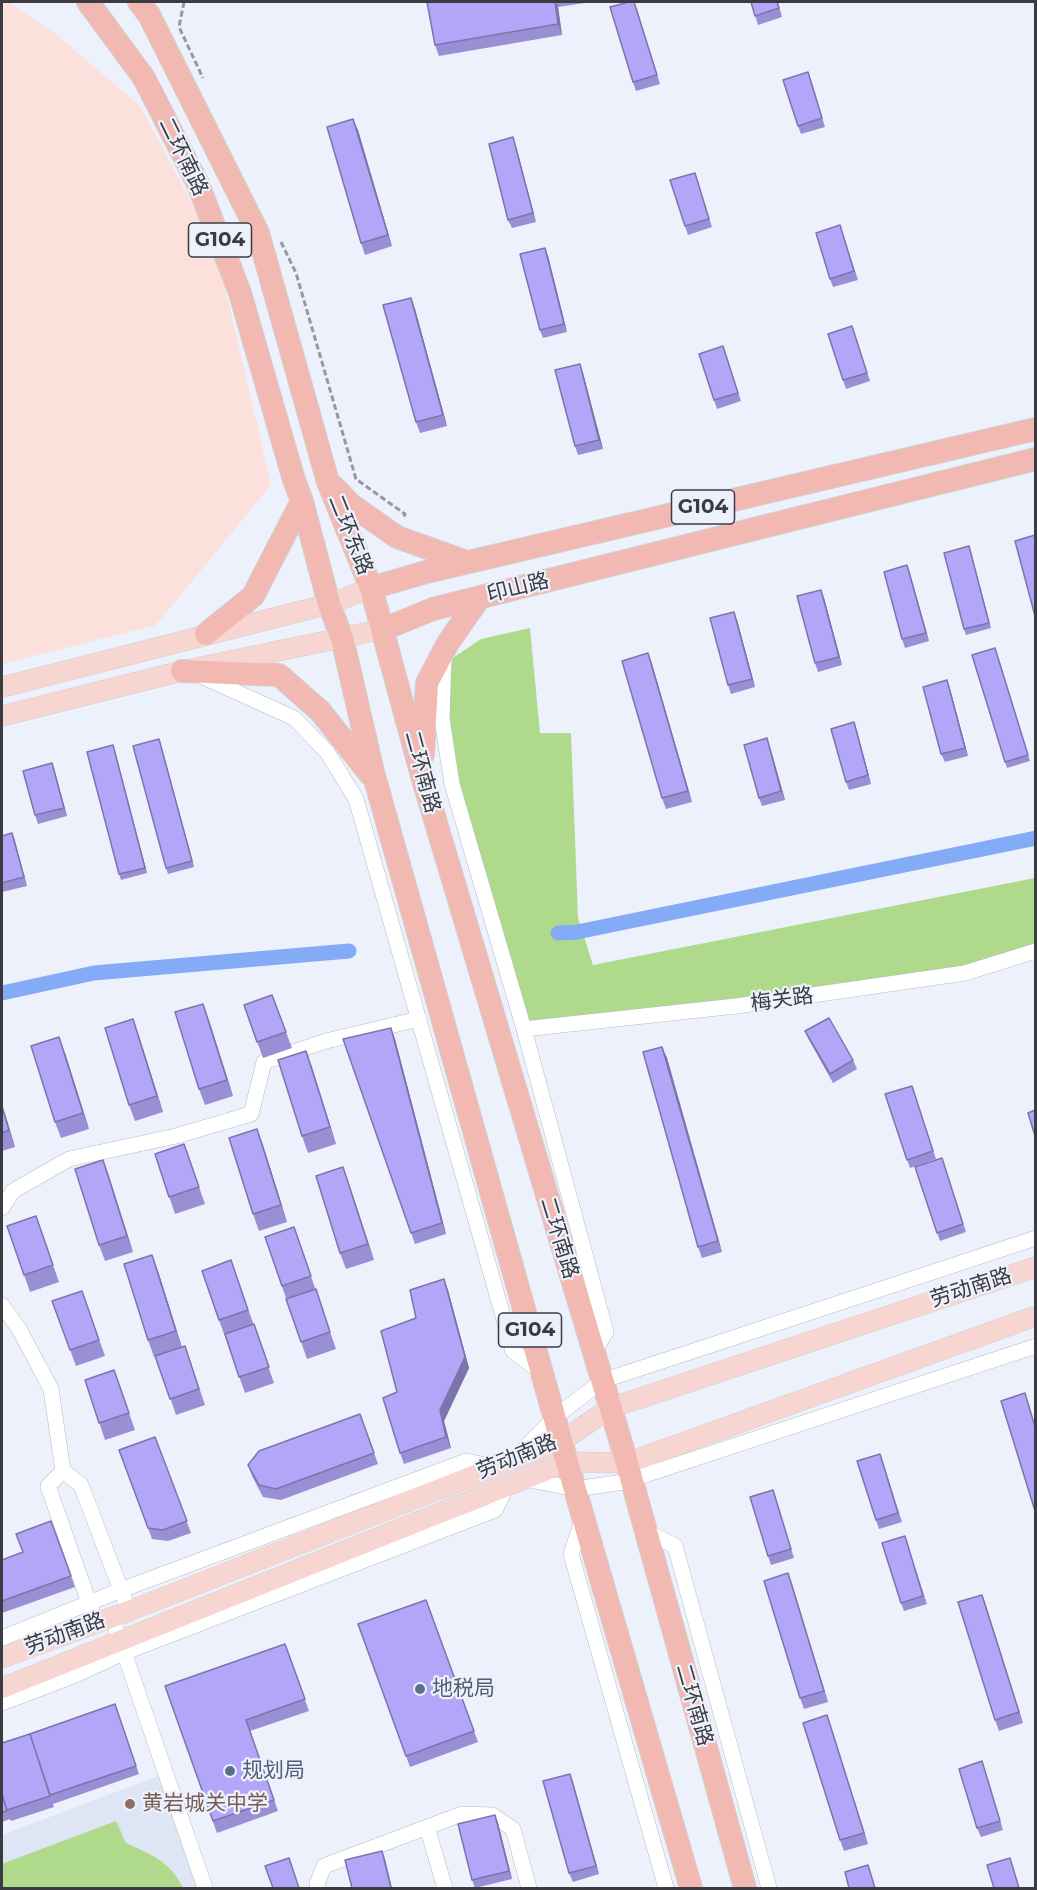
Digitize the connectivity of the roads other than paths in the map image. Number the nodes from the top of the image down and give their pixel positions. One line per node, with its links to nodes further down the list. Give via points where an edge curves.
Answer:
1 (89, 2): 6 (highway, 二环南路 / G104, via 144,78 198,184 240,293)
2 (139, 2): 5 (highway, 二环南路 / G104, via 258,233)
3 (1035, 429): 7 (highway, 印山路 / G104)
4 (1035, 459): 9 (highway, 印山路 / G104)
5 (328, 482): 7 (highway, via 350,504 397,537); 8 (highway, 二环东路 / G104)
6 (302, 501): 10 (highway, 二环东路 / G104); 12 (highway, via 254,596)
7 (467, 562): 8 (highway, 印山路 / G104)
8 (372, 588): 10 (main road, 印山路); 11 (highway, 二环南路 / G104)
9 (480, 597): 11 (highway, 印山路 / G104, via 433,609); 14 (highway)
10 (329, 604): 12 (main road, 印山路); 13 (highway, G104)
11 (384, 628): 13 (main road, 印山路); 18 (highway, 二环南路 / G104)
12 (206, 634): 16 (main road, 印山路)
13 (342, 638): 15 (main road, 印山路); 19 (highway, G104)
14 (444, 649): 18 (highway, via 427,683); 22 (street, via 442,719 452,784)
15 (186, 671): 17 (main road, 印山路); 19 (highway, via 279,675 320,711); 21 (street, via 294,718 327,752 356,799)
16 (2, 687)
17 (2, 716)
18 (422, 776): 29 (highway, 二环南路 / G104)
19 (375, 781): 30 (highway, G104)
20 (1035, 951): 22 (street, 梅关路, via 965,973 736,1006)
21 (419, 1019): 23 (street, via 326,1041 264,1062 251,1114 176,1136 69,1159 13,1191); 30 (street, via 513,1351)
22 (524, 1029): 29 (street, via 606,1332)
23 (2, 1208)
24 (1035, 1238): 31 (street)
25 (1035, 1267): 32 (main road, 劳动南路)
26 (2, 1305): 37 (street, via 51,1389)
27 (1035, 1316): 36 (main road, 劳动南路)
28 (1035, 1346): 36 (street)
29 (594, 1352): 31 (highway, 二环南路 / G104)
30 (542, 1373): 33 (highway, G104)
31 (602, 1381): 32 (highway, 二环南路 / G104); 33 (street)
32 (610, 1408): 34 (main road, 劳动南路); 36 (highway, 二环南路 / G104)
33 (555, 1417): 34 (highway, G104); 35 (street)
34 (564, 1451): 35 (main road, 劳动南路); 36 (main road, 劳动南路); 38 (main road, 劳动南路); 39 (highway, G104)
35 (504, 1463): 42 (street, via 466,1461); 44 (main road, 劳动南路)
36 (629, 1471): 39 (street); 41 (highway, 二环南路 / G104)
37 (63, 1472): 42 (street, via 81,1485); 43 (street, via 48,1486)
38 (525, 1479): 39 (street); 46 (main road, 劳动南路)
39 (575, 1489): 40 (highway, G104)
40 (583, 1518): 55 (street, via 572,1554); 56 (highway, G104)
41 (646, 1531): 57 (highway, 二环南路 / G104); 58 (street, via 675,1546)
42 (121, 1590): 43 (street); 44 (street)
43 (90, 1604): 44 (street); 45 (street)
44 (112, 1617): 46 (street); 47 (main road, 劳动南路)
45 (2, 1638)
46 (121, 1647): 48 (main road, 劳动南路); 49 (street, via 78,1674); 51 (street)
47 (2, 1658)
48 (2, 1688)
49 (2, 1702)
50 (427, 1827): 52 (street, via 324,1866); 53 (street); 54 (street, via 462,1814 492,1815 513,1829)
51 (205, 1888)
52 (318, 1888)
53 (445, 1888)
54 (530, 1888)
55 (666, 1888)
56 (691, 1888)
57 (746, 1888)
58 (769, 1888)

